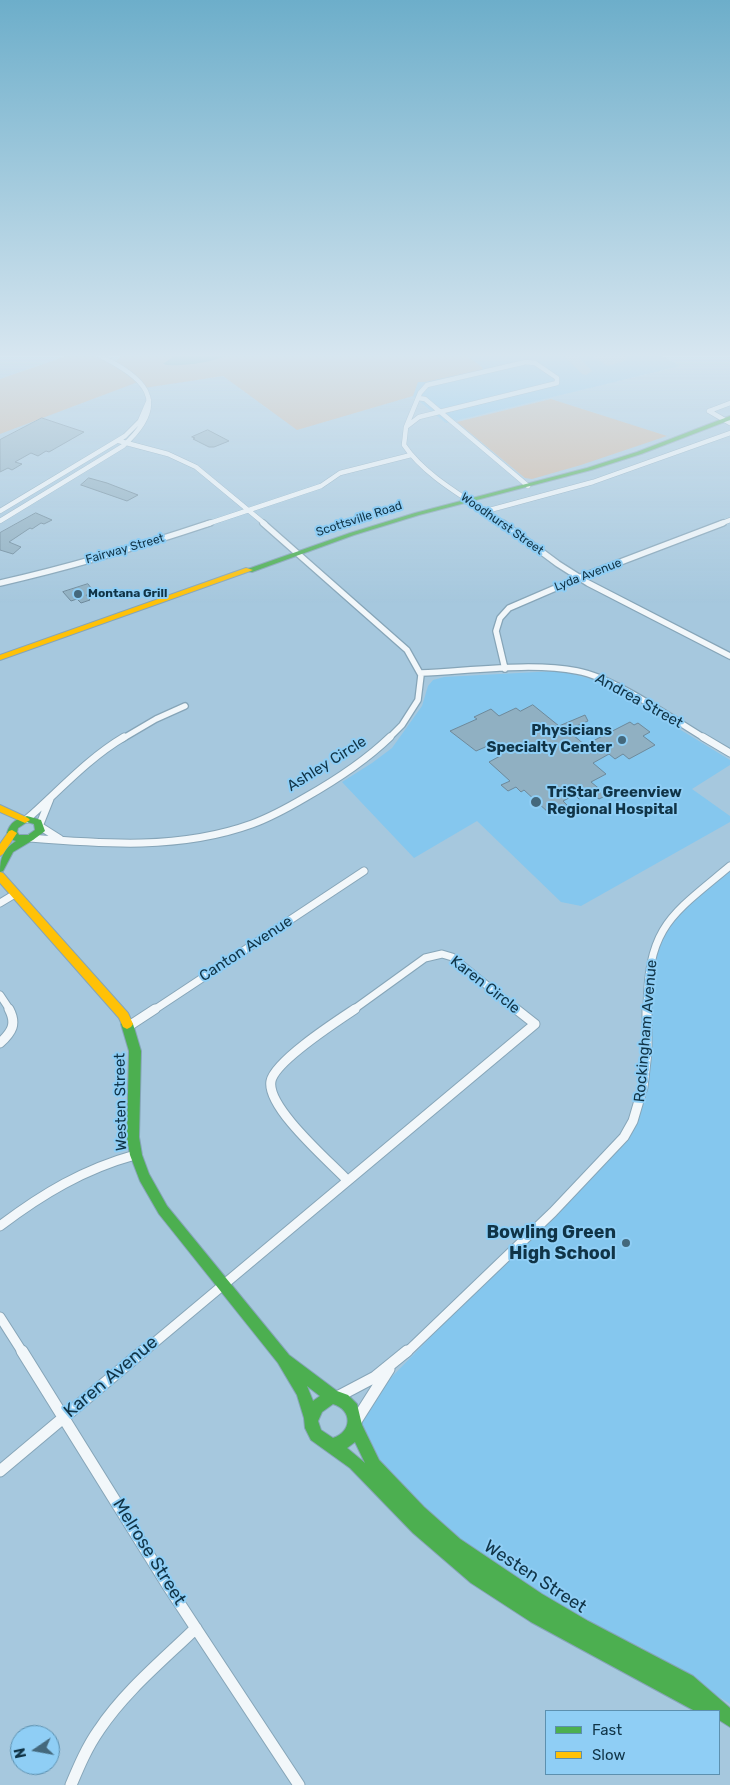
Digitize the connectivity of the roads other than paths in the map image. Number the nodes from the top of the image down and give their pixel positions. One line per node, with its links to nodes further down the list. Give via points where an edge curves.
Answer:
1 (123, 436): 7 (street)
2 (133, 436): 8 (street)
3 (403, 436): 9 (street, via 403,443)
4 (470, 436): 10 (street)
5 (683, 436): 10 (street, Scottsville Road, via 609,463)
6 (721, 436): 14 (street, via 584,485)
7 (118, 441): 8 (street); 13 (street)
8 (127, 443): 12 (street, via 184,460); 15 (street)
9 (411, 455): 11 (street, Woodhurst Street); 12 (street, Fairway Street, via 340,473 321,486)
10 (528, 486): 11 (street, Scottsville Road)
11 (469, 501): 14 (street, Woodhurst Street); 17 (street, Scottsville Road, via 391,521)
12 (248, 510): 17 (street); 19 (street, Fairway Street, via 152,542)
13 (0, 511)
14 (486, 511): 18 (street, Woodhurst Street)
15 (0, 520)
16 (730, 520): 18 (street, Lyda Avenue)
17 (297, 553): 21 (street, Scottsville Road); 23 (street, via 407,650)
18 (581, 577): 20 (street, Woodhurst Street); 22 (street, Lyda Avenue, via 522,602 502,615 496,626 496,635)
19 (0, 583)
20 (730, 656)
21 (0, 658)
22 (505, 669): 23 (street, Andrea Street); 25 (street, Andrea Street, via 553,667 596,677)
23 (422, 673): 32 (street, Ashley Circle, via 420,694 402,725 384,745 344,774 265,818 230,831 182,840)
24 (185, 706): 26 (street, via 106,748)
25 (730, 753)
26 (50, 799): 28 (street); 29 (street)
27 (0, 809): 28 (street); 30 (street)
28 (26, 819): 29 (street, via 35,820); 30 (street, via 18,822)
29 (41, 826): 31 (street, via 38,834); 32 (street, Ashley Circle)
30 (12, 831): 31 (street, via 16,838); 33 (street)
31 (29, 839): 32 (street, Ashley Circle); 35 (street, via 7,853)
32 (62, 840)
33 (0, 852)
34 (730, 866): 49 (street, Rockingham Avenue, via 676,914 656,940 649,971 644,1088 629,1130 580,1184)
35 (0, 868)
36 (364, 871): 41 (street, Canton Avenue)
37 (0, 876): 38 (street, Westen Street)
38 (15, 894): 39 (street); 41 (street, Westen Street, via 102,989)
39 (0, 903)
40 (0, 995): 42 (street, via 11,1010 15,1023)
41 (129, 1026): 43 (street, Westen Street, via 136,1055)
42 (0, 1044)
43 (135, 1154): 45 (street, via 82,1172 50,1190); 46 (street, Westen Street, via 146,1186)
44 (347, 1180): 44 (street, Karen Circle, via 534,1024 452,957 442,954 426,958 296,1051 272,1077 273,1097 284,1115); 46 (street, Karen Circle)
45 (0, 1226)
46 (222, 1284): 48 (street, Westen Street); 51 (street, Karen Avenue)
47 (0, 1317): 51 (street, Melrose Street)
48 (283, 1358): 50 (street, Westen Street); 52 (street, Westen Street, via 303,1392)
49 (390, 1366): 50 (street, Rockingham Avenue, via 361,1386); 53 (street, Rockingham Avenue)
50 (335, 1397): 52 (street, via 317,1405); 53 (street, via 352,1409)
51 (65, 1417): 55 (street, Karen Avenue); 56 (street, Melrose Street)
52 (311, 1417): 54 (street, via 318,1440)
53 (355, 1424): 54 (street, via 346,1441); 58 (street, Westen Street, via 374,1466 455,1544 536,1600 686,1682)
54 (332, 1446): 57 (street, Westen Street, via 355,1463 418,1528 477,1577 537,1616)
55 (0, 1471)
56 (196, 1628): 61 (street, via 106,1720); 62 (street, Melrose Street)
57 (709, 1710)
58 (718, 1710)
59 (720, 1711): 60 (street, Westen Street)
60 (730, 1720)
61 (71, 1785)
62 (299, 1785)

